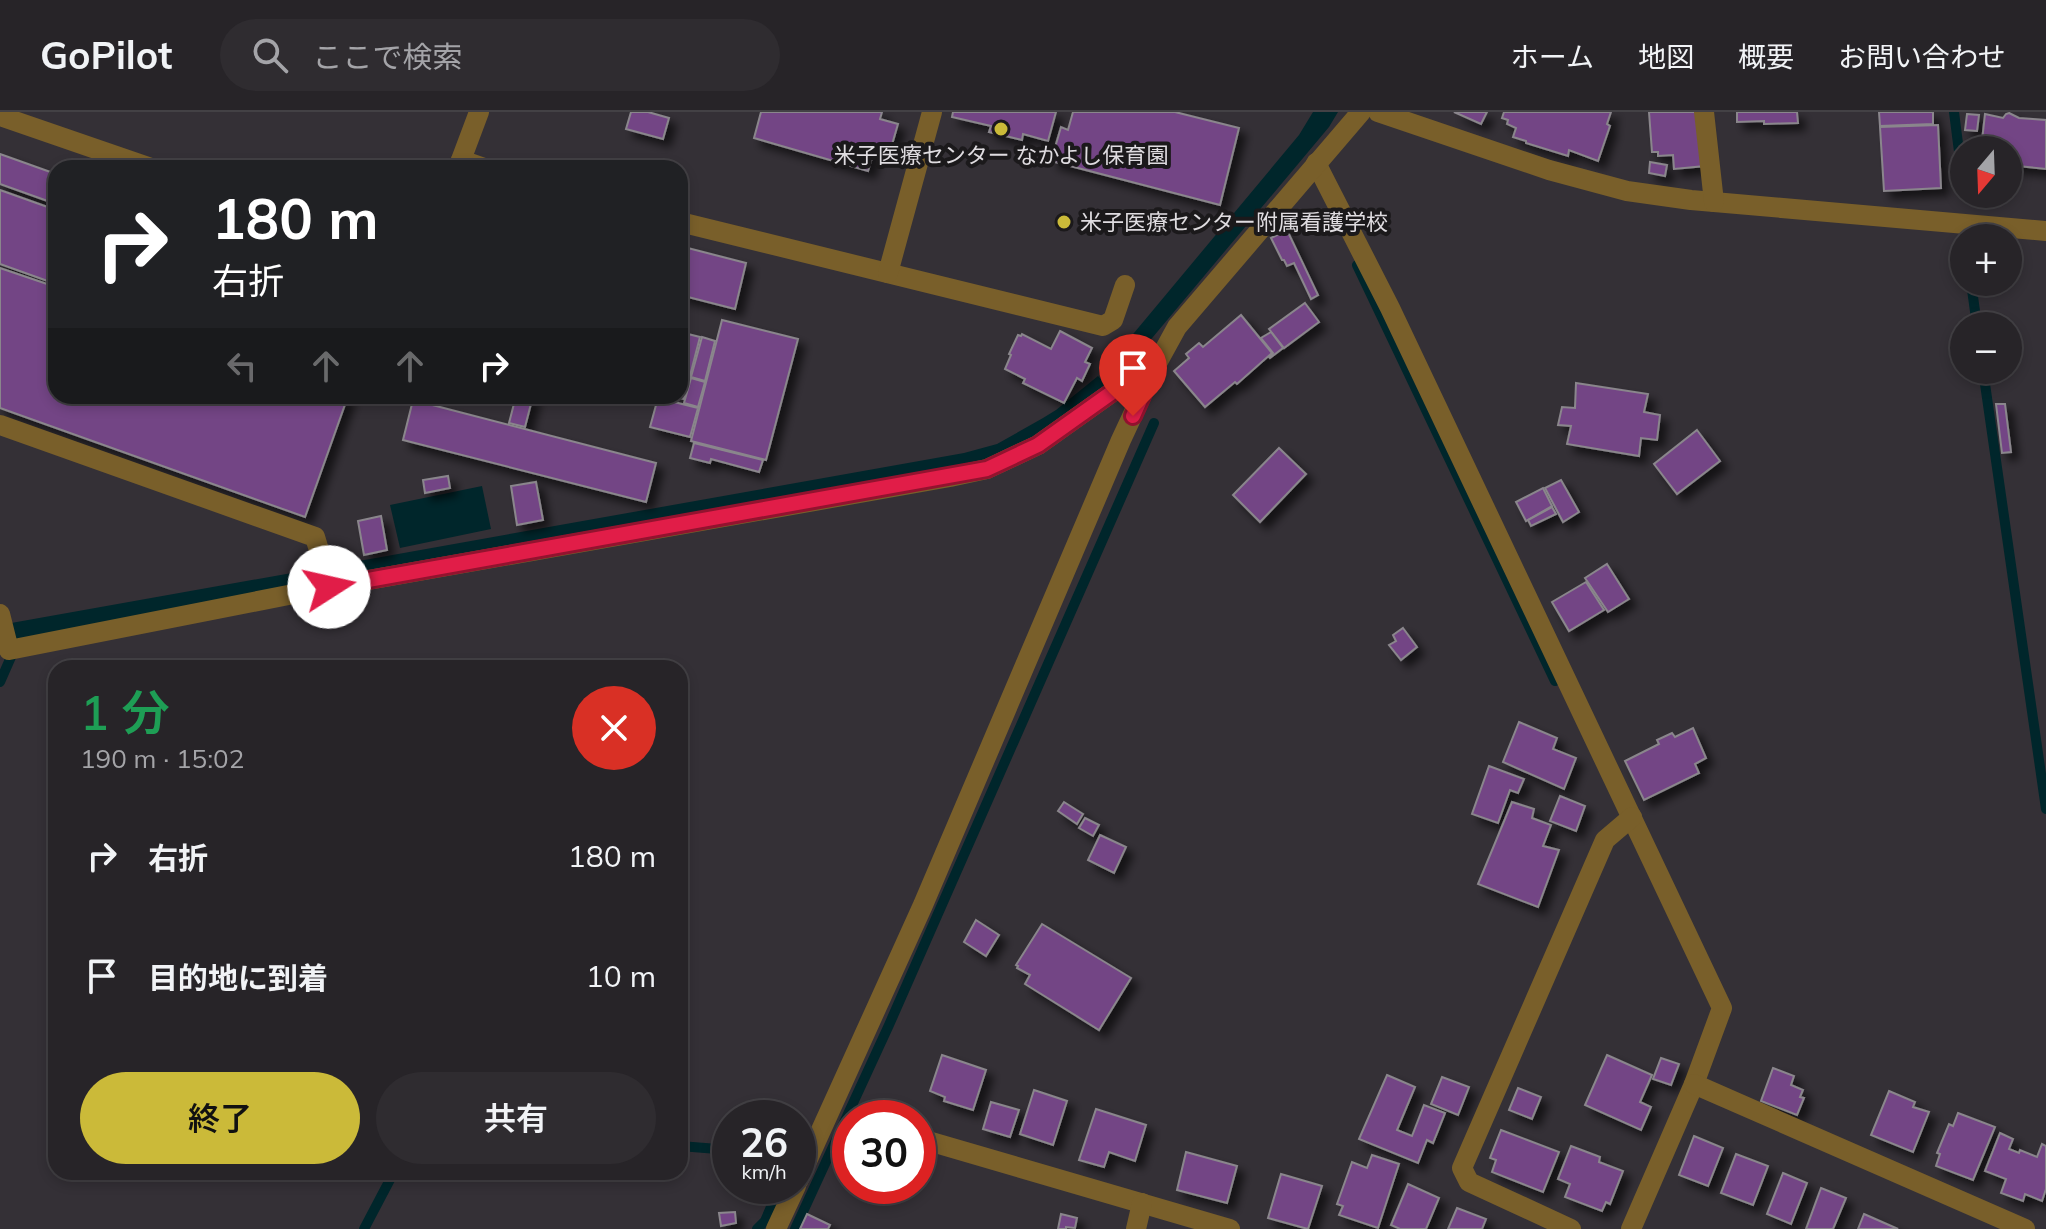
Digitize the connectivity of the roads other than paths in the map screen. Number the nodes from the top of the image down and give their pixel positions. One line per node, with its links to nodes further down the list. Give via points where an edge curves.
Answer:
1 (479, 112): 8 (street)
2 (932, 112): 13 (street)
3 (1361, 112): 9 (street)
4 (1378, 112): 10 (street, via 1627,191)
5 (1704, 112): 10 (street)
6 (0, 116): 7 (street)
7 (128, 160)
8 (461, 160)
9 (1316, 163): 15 (street, via 1177,327); 19 (street)
10 (1714, 202): 12 (street)
11 (688, 224): 13 (street)
12 (2046, 231)
13 (888, 273): 14 (street, via 1103,326 1113,320)
14 (1125, 285)
15 (1155, 367): 17 (street, via 1038,445 987,469); 21 (street)
16 (0, 425): 17 (street, via 315,537)
17 (332, 595): 18 (street, via 9,650)
18 (0, 614)
19 (1632, 817): 20 (street, via 1722,1008); 30 (street, via 1605,840 1462,1168 1469,1182)
20 (1694, 1084): 31 (street); 32 (street)
21 (829, 1112): 22 (street); 23 (street)
22 (832, 1113)
23 (816, 1141)
24 (936, 1143): 25 (street)
25 (1142, 1203): 28 (street); 29 (street)
26 (787, 1204): 27 (street)
27 (776, 1229)
28 (1136, 1229)
29 (1230, 1229)
30 (1571, 1229)
31 (1631, 1229)
32 (2025, 1229)

